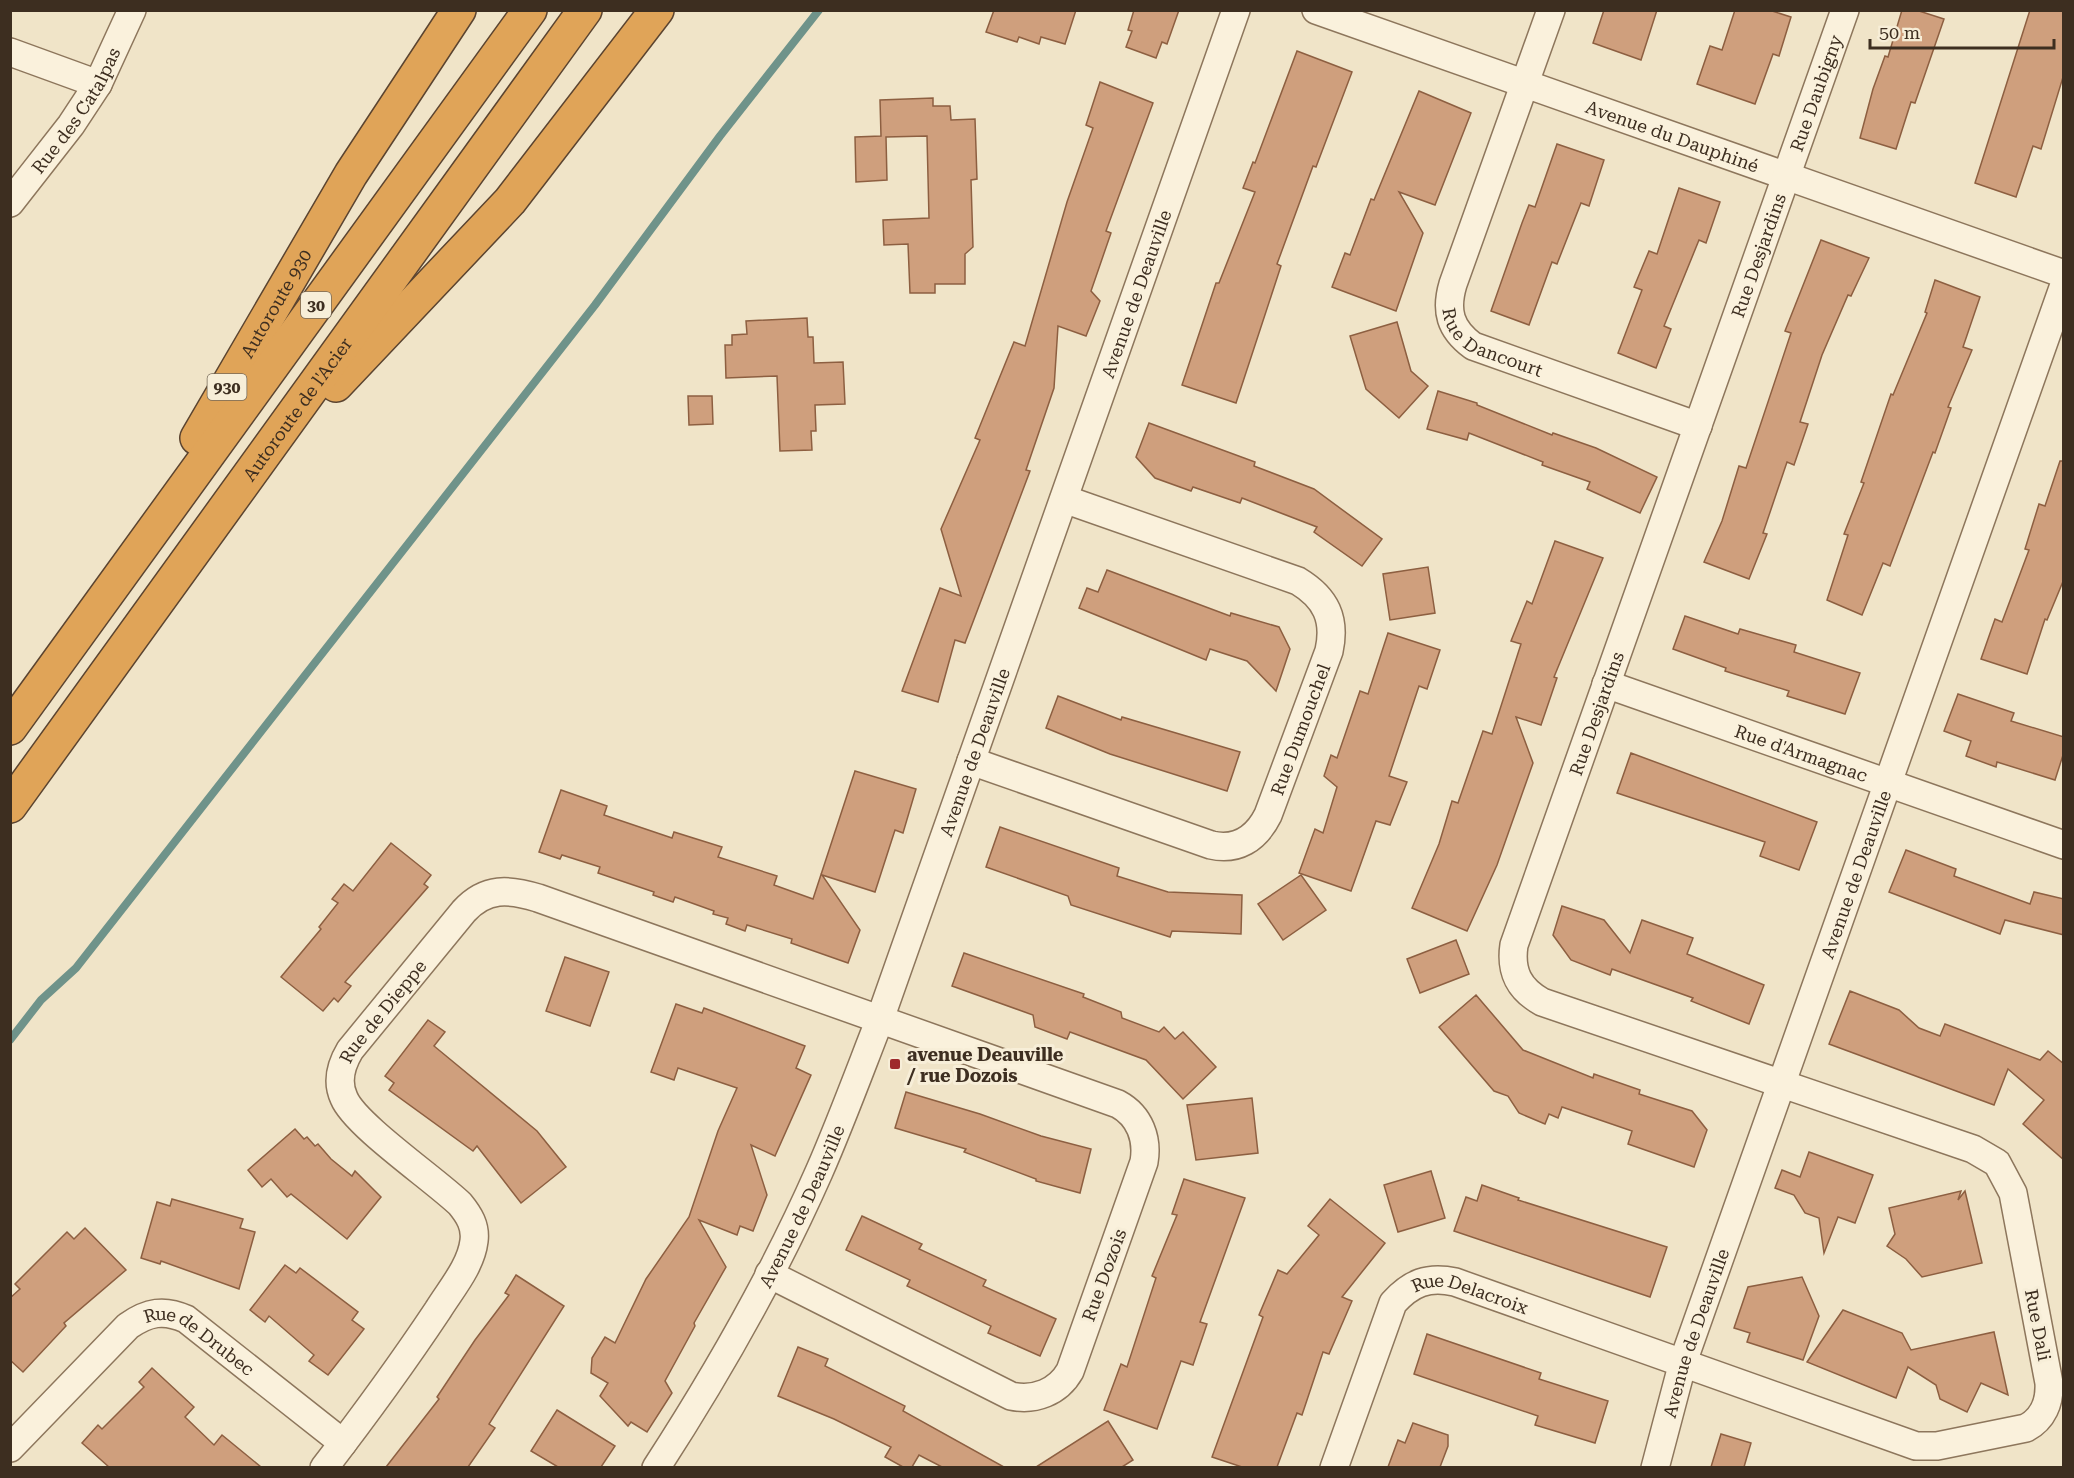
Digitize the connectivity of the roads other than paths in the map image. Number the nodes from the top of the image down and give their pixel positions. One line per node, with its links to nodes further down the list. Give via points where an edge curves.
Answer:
1 (132, 10): 11 (street, Rue des Catalpas)
2 (459, 10): 20 (highway, Autoroute 930 / 930, via 351,174)
3 (530, 10): 20 (highway, 30)
4 (585, 10): 18 (highway, Autoroute de l'Acier / 30)
5 (657, 10): 18 (highway, via 510,201)
6 (1236, 10): 19 (street, Avenue de Deauville)
7 (1316, 10): 12 (street, Avenue du Dauphiné)
8 (1551, 10): 12 (street)
9 (1845, 10): 13 (street, Rue Daubigny)
10 (10, 52): 11 (street)
11 (98, 84): 14 (street, Rue des Catalpas)
12 (1525, 85): 13 (street, Avenue du Dauphiné); 17 (street, Rue Dancourt, via 1453,284 1448,309 1452,325 1473,346)
13 (1785, 178): 15 (street, Avenue du Dauphiné); 17 (street, Rue Desjardins)
14 (10, 203)
15 (2064, 274)
16 (2064, 285): 24 (street, Avenue de Deauville)
17 (1698, 426): 21 (street, Rue Desjardins)
18 (244, 482): 25 (highway, Autoroute de l'Acier / 30)
19 (1064, 499): 23 (street, Avenue de Deauville); 23 (street, Rue Dumouchel, via 1298,581 1313,590 1331,618 1329,651 1265,821 1254,836 1236,845 1211,845)
20 (102, 600): 22 (highway, 30)
21 (1606, 684): 24 (street, Rue d'Armagnac); 28 (street, Rue Desjardins, via 1514,945 1514,973 1530,995 1542,1002)
22 (10, 728)
23 (971, 761): 27 (street, Avenue de Deauville)
24 (1887, 784): 26 (street, Rue d'Armagnac); 28 (street, Avenue de Deauville)
25 (10, 806)
26 (2064, 845)
27 (880, 1019): 29 (street, Avenue de Deauville, via 822,1166); 29 (street, Rue Dozois, via 1118,1104 1136,1120 1144,1141 1144,1162 1070,1371 1047,1393 1023,1399 1011,1396); 31 (street, Rue de Dieppe, via 513,891 490,892 471,903 357,1041 341,1068 341,1089 354,1114 460,1204 475,1233 463,1272 406,1359)
28 (1782, 1083): 30 (street, Avenue de Deauville); 30 (street, Rue Dali, via 1973,1149 1997,1163 2013,1192 2049,1383 2046,1405 2034,1424 2026,1428 1916,1446)
29 (770, 1274): 34 (street, Avenue de Deauville)
30 (1683, 1362): 35 (street, Rue Delacroix, via 1455,1282 1425,1280 1393,1303); 36 (street, Avenue de Deauville)
31 (343, 1443): 32 (street, Rue de Drubec, via 186,1319 161,1312 128,1326); 33 (street, Rue de Dieppe)
32 (10, 1448)
33 (324, 1467)
34 (656, 1467)
35 (1334, 1467)
36 (1655, 1467)

